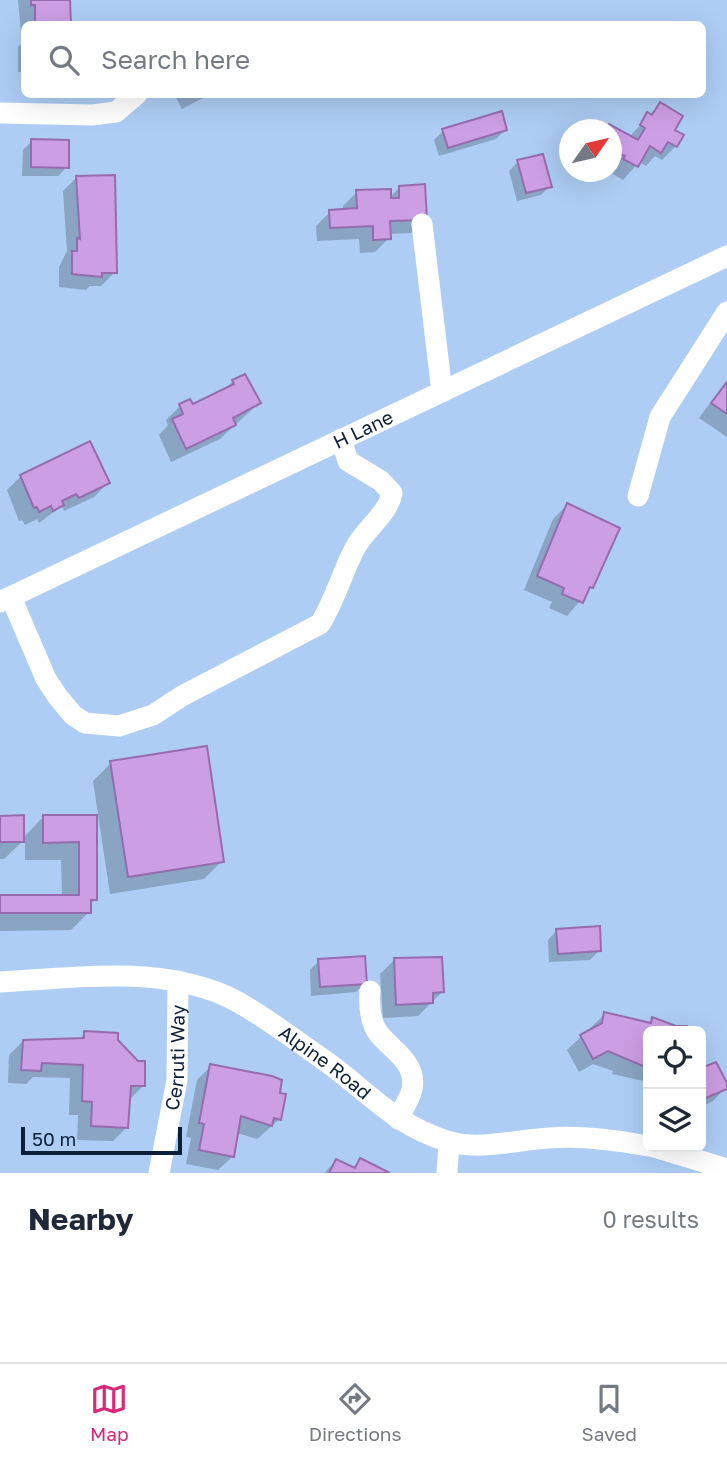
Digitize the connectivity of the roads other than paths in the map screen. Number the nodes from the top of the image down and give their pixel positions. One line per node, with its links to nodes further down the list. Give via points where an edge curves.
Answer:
1 (132, 98): 2 (street, via 116,112 92,115)
2 (0, 113)
3 (422, 224): 6 (street)
4 (727, 256): 6 (street, H Lane)
5 (727, 312): 8 (street, via 660,417)
6 (442, 392): 7 (street, H Lane)
7 (341, 439): 9 (street, H Lane); 9 (street, via 348,461 392,493 390,504 356,547 320,624 153,715 119,726 85,723 73,715 46,679)
8 (638, 496)
9 (6, 600)
10 (178, 981): 11 (street, Alpine Road, via 142,975); 13 (street, Alpine Road, via 227,996 326,1061); 18 (street, Cerruti Way, via 177,1080)
11 (0, 982)
12 (370, 991): 13 (street, via 378,1032 412,1073 412,1090)
13 (398, 1119): 14 (street, Alpine Road)
14 (449, 1142): 15 (street, Alpine Road, via 496,1144 550,1137); 19 (street)
15 (643, 1145)
16 (671, 1152): 17 (street)
17 (727, 1169)
18 (159, 1173)
19 (446, 1173)

